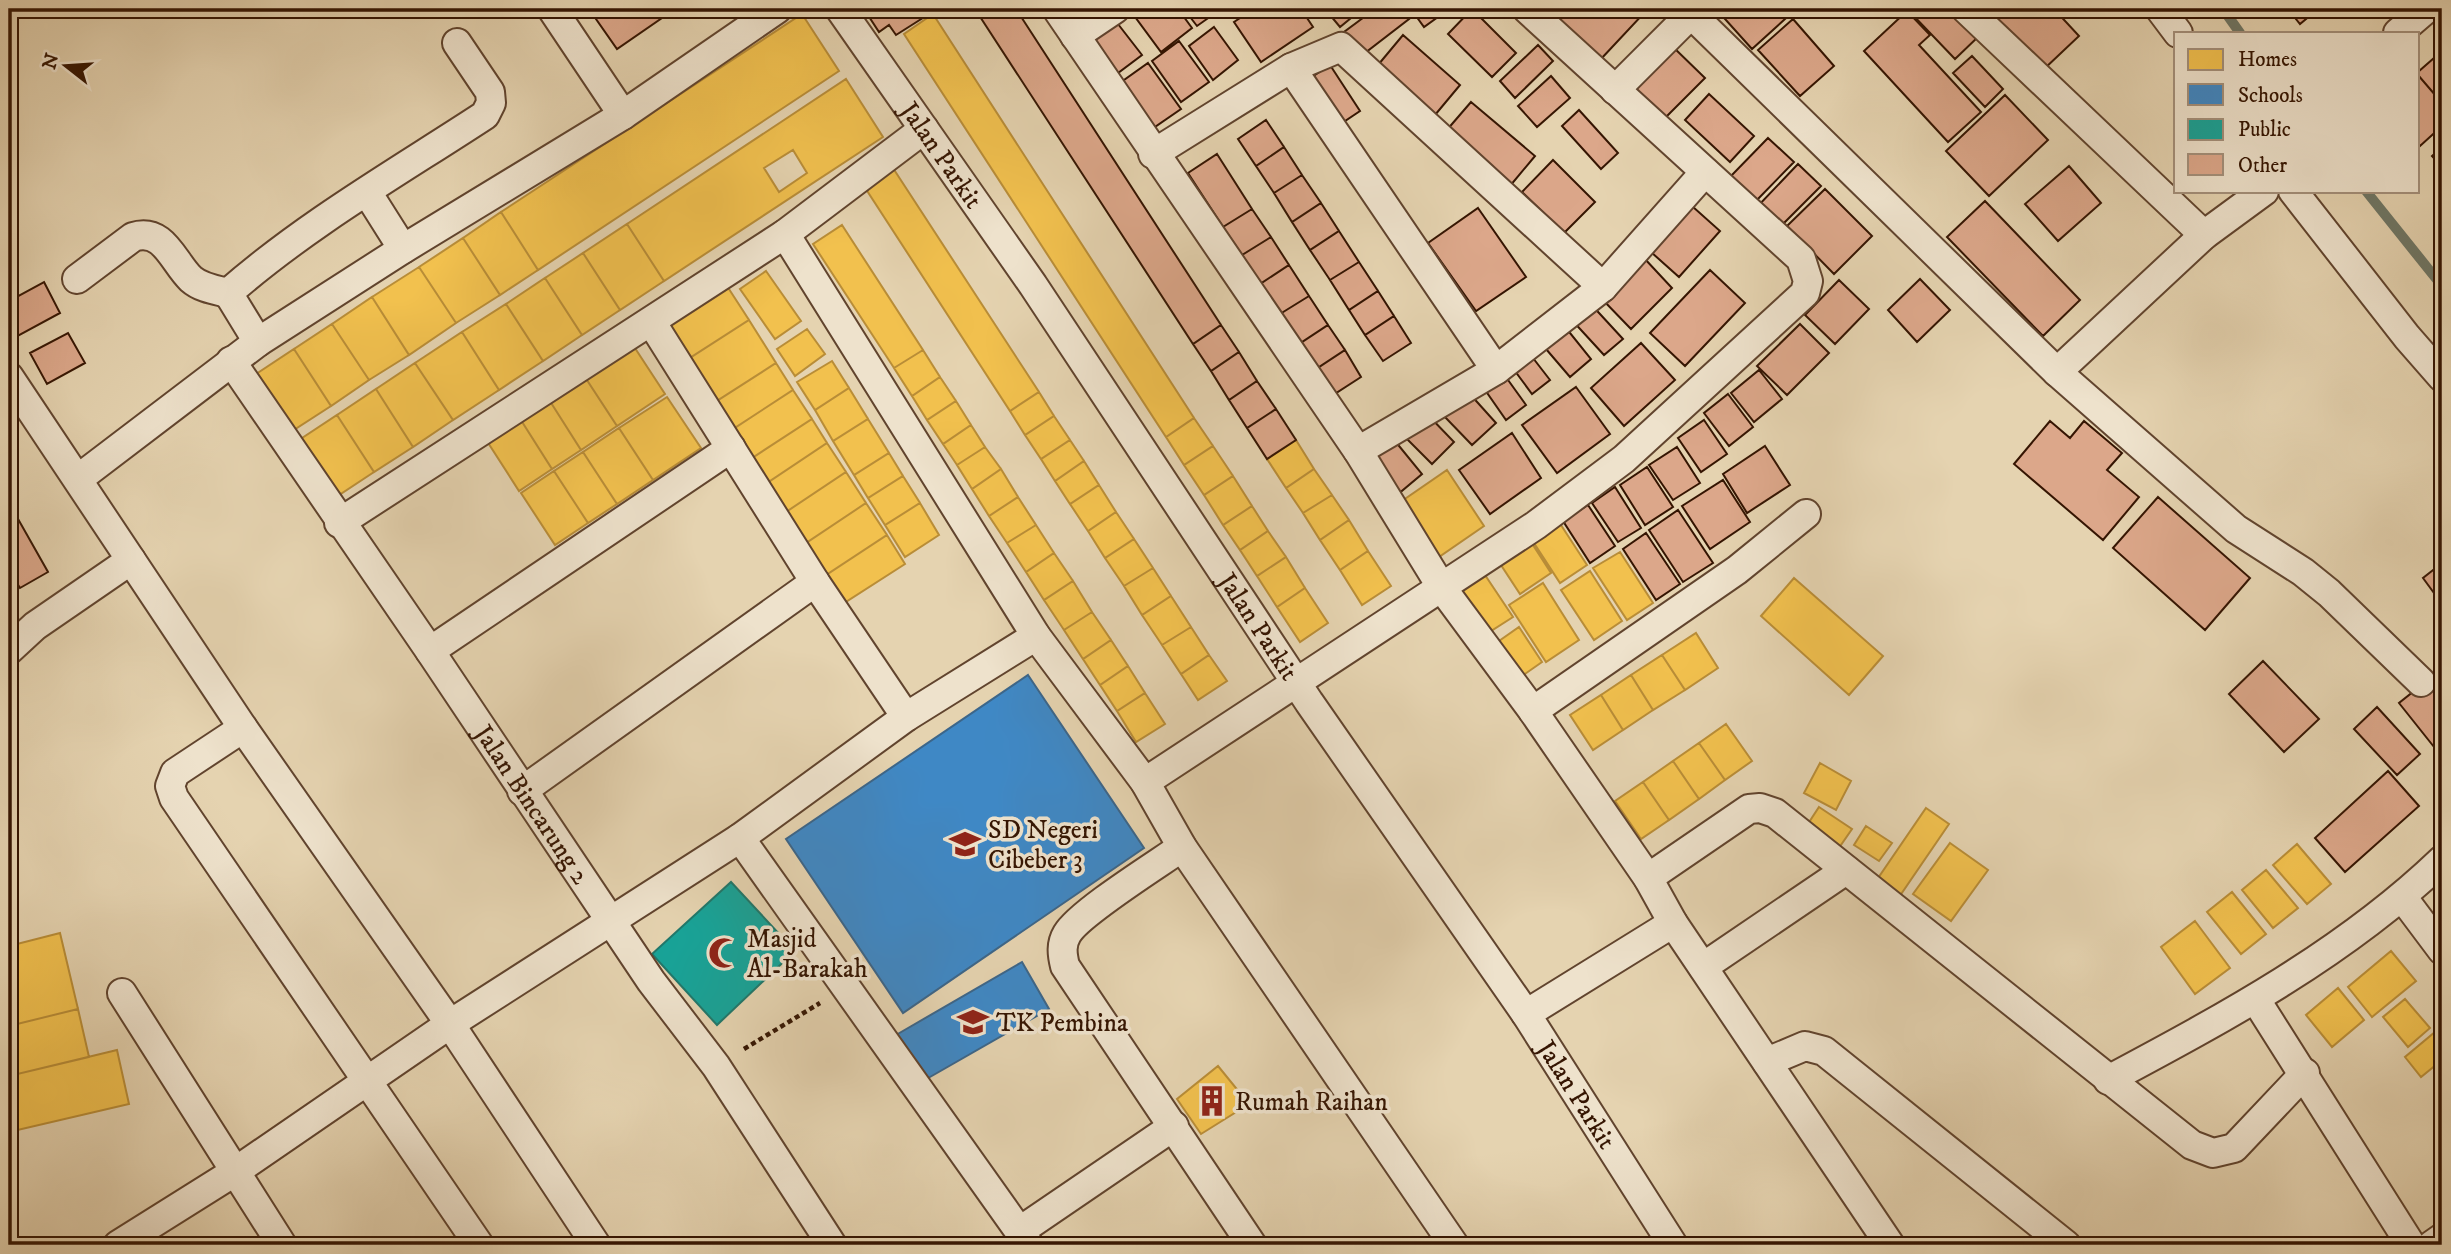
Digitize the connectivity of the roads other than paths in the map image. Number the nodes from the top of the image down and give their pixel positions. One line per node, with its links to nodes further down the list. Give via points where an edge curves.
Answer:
1 (552, 9): 17 (street)
2 (777, 9): 17 (street)
3 (840, 9): 18 (street, Jalan Parkit)
4 (1057, 9): 13 (street)
5 (1115, 9): 13 (street)
6 (1527, 9): 16 (street)
7 (1966, 9): 25 (street)
8 (2160, 9): 11 (street)
9 (2426, 9): 12 (street)
10 (1691, 10): 16 (street); 34 (street)
11 (2177, 32)
12 (2399, 32)
13 (1075, 36): 19 (street)
14 (457, 43): 21 (street, via 490,92 485,115)
15 (1291, 68): 19 (street); 28 (street, via 1344,48); 33 (street)
16 (1615, 90): 20 (street)
17 (623, 115): 26 (street)
18 (924, 129): 24 (street); 48 (street, Jalan Parkit)
19 (1153, 154): 38 (street)
20 (1705, 172): 28 (street); 44 (street, via 1801,259 1808,281 1805,293 1624,459)
21 (367, 192): 26 (street); 29 (street, via 270,256)
22 (2263, 192): 25 (street)
23 (2294, 192): 36 (street)
24 (785, 234): 30 (street); 45 (street)
25 (2204, 235): 34 (street)
26 (402, 249): 31 (street)
27 (77, 279): 29 (street, via 142,234 163,243 191,279)
28 (1603, 287): 33 (street)
29 (228, 293): 31 (street)
30 (652, 323): 37 (street); 41 (street)
31 (258, 342): 32 (street)
32 (231, 361): 39 (street); 41 (street, Jalan Bincarung 2)
33 (1496, 370): 38 (street)
34 (2057, 372): 49 (street, via 2236,529 2329,593)
35 (9, 377): 39 (street)
36 (2442, 377)
37 (731, 448): 43 (street); 47 (street)
38 (1358, 451): 44 (street)
39 (78, 478): 42 (street)
40 (1806, 514): 50 (street, via 1737,570)
41 (339, 523): 47 (street, Jalan Bincarung 2)
42 (131, 560): 46 (street, via 35,626); 52 (street)
43 (815, 582): 51 (street); 54 (street)
44 (1442, 588): 48 (street); 50 (street)
45 (1035, 636): 51 (street); 53 (street)
46 (9, 650)
47 (430, 651): 54 (street, Jalan Bincarung 2)
48 (1296, 681): 53 (street); 67 (street, Jalan Parkit)
49 (2421, 682)
50 (1532, 711): 59 (street)
51 (906, 717): 55 (street)
52 (243, 728): 68 (street); 72 (street, via 175,773 170,786 174,798)
53 (1145, 782): 56 (street)
54 (522, 790): 61 (street, Jalan Bincarung 2)
55 (740, 838): 61 (street); 75 (street)
56 (1182, 847): 73 (street, via 1077,922 1063,942 1062,954 1065,966); 83 (street)
57 (2442, 860): 60 (street)
58 (1846, 870): 59 (street, via 1775,813 1760,808 1749,809); 64 (street); 71 (street)
59 (1648, 878): 62 (street)
60 (2403, 898): 63 (street); 66 (street)
61 (612, 923): 68 (street); 81 (street, Jalan Bincarung 2, via 716,1066)
62 (1673, 923): 64 (street); 67 (street)
63 (2442, 950)
64 (1703, 967): 69 (street)
65 (121, 993): 74 (street)
66 (2256, 1000): 70 (street); 71 (street)
67 (1525, 1014): 84 (street, Jalan Parkit)
68 (450, 1024): 72 (street); 80 (street)
69 (1767, 1062): 85 (street); 86 (street, via 1805,1046 1824,1051)
70 (2305, 1073): 71 (street, via 2234,1148 2213,1153 2192,1145); 87 (street)
71 (2108, 1080)
72 (367, 1082): 74 (street); 79 (street)
73 (1174, 1126): 75 (street); 82 (street)
74 (236, 1171): 77 (street); 78 (street)
75 (1024, 1238)
76 (2442, 1238): 88 (street)
77 (118, 1245)
78 (282, 1245)
79 (479, 1245)
80 (596, 1245)
81 (832, 1245)
82 (1252, 1245)
83 (1454, 1245)
84 (1673, 1245)
85 (1890, 1245)
86 (2066, 1245)
87 (2411, 1245)
88 (2432, 1245)

